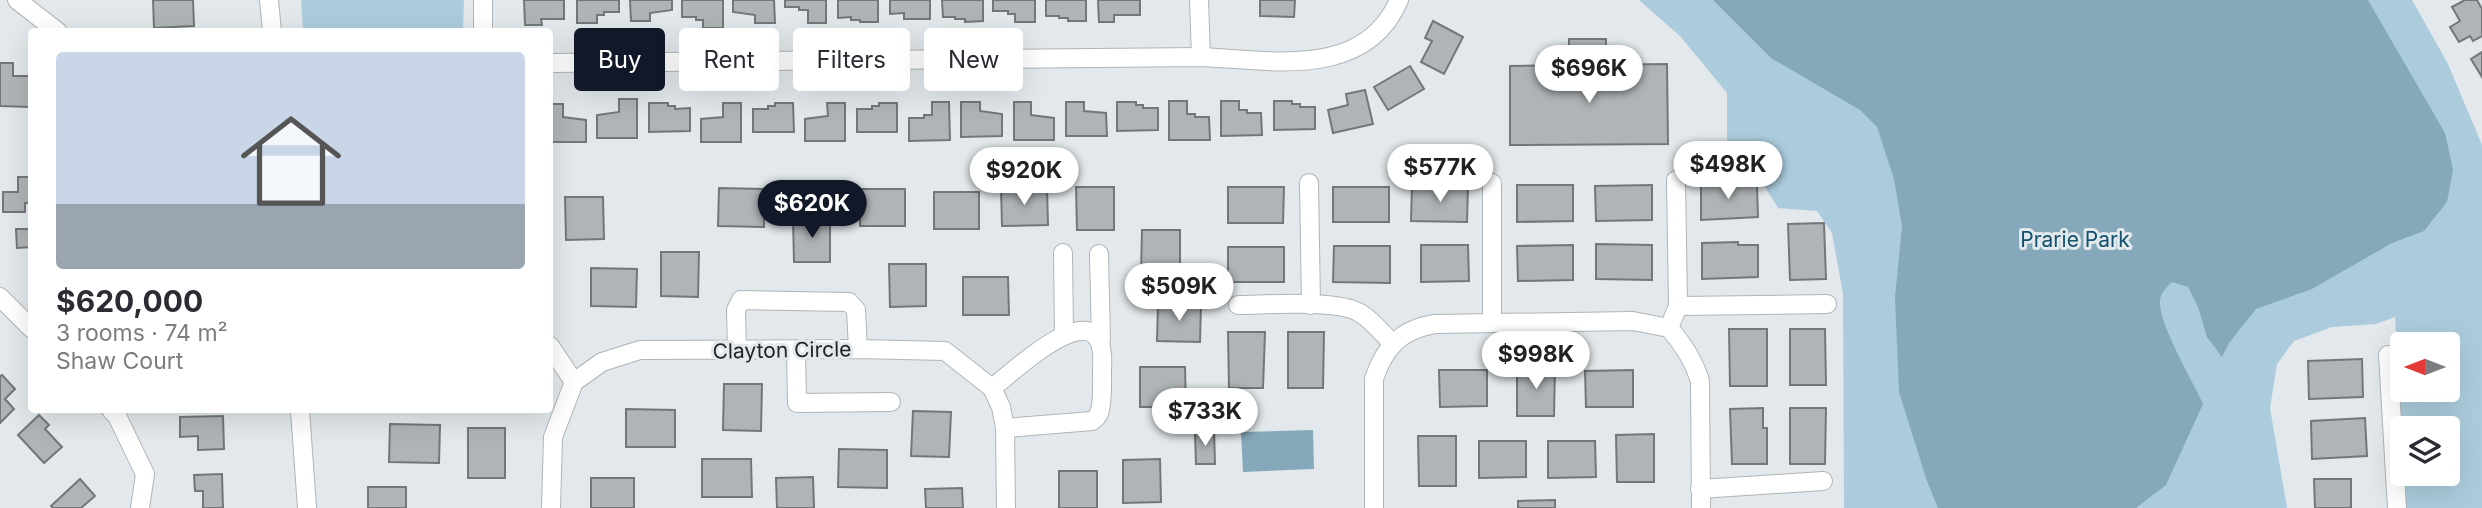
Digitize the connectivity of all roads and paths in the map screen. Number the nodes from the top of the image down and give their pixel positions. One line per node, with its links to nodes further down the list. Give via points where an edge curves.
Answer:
1 (17, 0): 6 (street)
2 (270, 0): 7 (street)
3 (483, 0): 8 (street)
4 (1199, 0): 9 (street)
5 (1399, 0): 9 (street, via 1373,37 1346,53 1307,61)
6 (53, 28)
7 (272, 28)
8 (484, 28)
9 (1201, 57): 10 (street)
10 (553, 63)
11 (1676, 180): 20 (street)
12 (1309, 183): 19 (street)
13 (1492, 183): 21 (street)
14 (1063, 253): 24 (street)
15 (1099, 254): 25 (street)
16 (0, 297): 22 (street)
17 (1827, 304): 20 (street)
18 (1238, 305): 19 (street)
19 (1311, 305): 26 (street, via 1350,308)
20 (1678, 306): 23 (street)
21 (1492, 323): 23 (street, via 1633,321); 26 (street, via 1420,326)
22 (28, 325)
23 (1669, 328): 39 (street, via 1688,353 1700,381)
24 (1064, 335): 25 (street, via 1094,333); 33 (street)
25 (1101, 340): 37 (street, via 1100,413 1092,421)
26 (1392, 343): 44 (street, via 1374,379)
27 (858, 349): 29 (street, Clayton Circle); 30 (street, via 856,310 849,302 741,300 736,310); 33 (street, Clayton Circle, via 945,351)
28 (553, 350): 32 (street)
29 (796, 350): 30 (street, Clayton Circle); 34 (street, via 797,403)
30 (737, 351): 32 (street, Clayton Circle, via 640,350 602,362)
31 (2388, 355): 46 (street)
32 (574, 382): 42 (street, via 553,437)
33 (992, 388): 37 (street)
34 (891, 402)
35 (114, 413): 40 (street, via 145,474)
36 (300, 413): 41 (street)
37 (1005, 428): 43 (street)
38 (1823, 481): 39 (street)
39 (1700, 489): 45 (street)
40 (141, 508)
41 (307, 508)
42 (551, 508)
43 (1006, 508)
44 (1374, 508)
45 (1701, 508)
46 (2397, 508)

